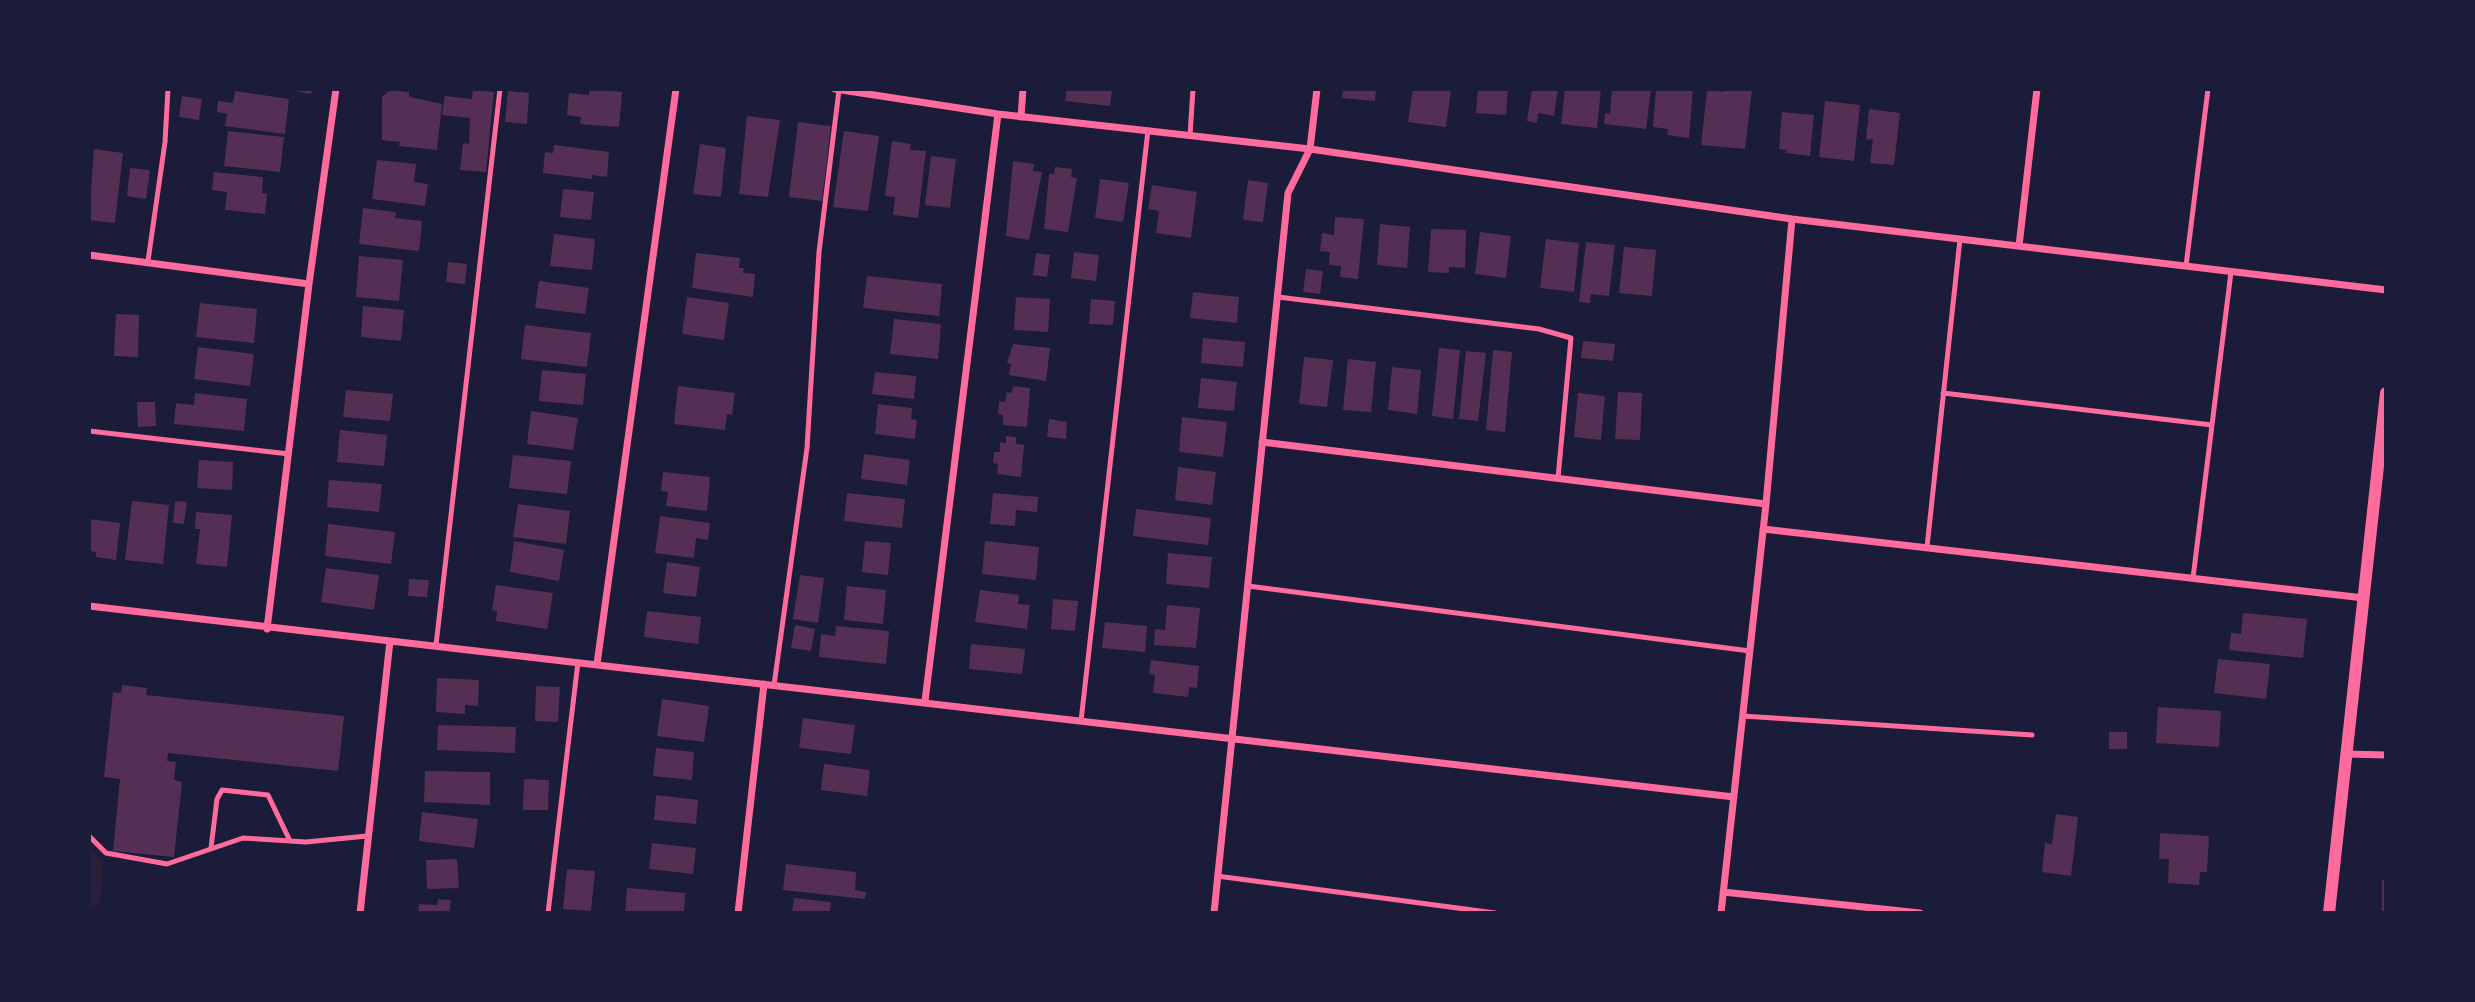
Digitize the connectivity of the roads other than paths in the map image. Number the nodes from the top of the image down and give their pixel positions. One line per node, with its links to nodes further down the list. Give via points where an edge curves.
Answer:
1 (168, 89): 20 (lane)
2 (337, 89): 23 (street)
3 (500, 89): 43 (lane)
4 (676, 89): 46 (street)
5 (1023, 89): 12 (street)
6 (1193, 89): 14 (lane)
7 (1317, 89): 15 (street)
8 (2037, 89): 18 (street)
9 (2208, 89): 21 (lane)
10 (842, 90): 11 (street); 48 (lane, via 821,238 807,448)
11 (998, 114): 12 (street); 49 (street)
12 (1021, 117): 13 (street)
13 (1148, 130): 14 (street); 51 (lane)
14 (1190, 135): 15 (street)
15 (1310, 149): 16 (street); 25 (street, via 1288,193)
16 (1792, 219): 17 (street); 34 (street)
17 (1960, 239): 18 (street); 26 (lane)
18 (2019, 246): 21 (street)
19 (89, 255): 20 (street)
20 (148, 261): 23 (street)
21 (2186, 266): 22 (street)
22 (2231, 272): 24 (street); 28 (lane)
23 (309, 284): 32 (street)
24 (2386, 290)
25 (1278, 297): 30 (street); 33 (lane, via 1539,329 1571,338)
26 (1943, 393): 28 (lane); 36 (lane)
27 (2386, 393): 31 (street)
28 (2212, 425): 37 (lane)
29 (89, 431): 32 (lane)
30 (1262, 442): 33 (street); 38 (street)
31 (2383, 444): 39 (street)
32 (289, 454): 41 (street)
33 (1558, 478): 34 (street)
34 (1766, 504): 35 (street)
35 (1763, 529): 36 (street); 44 (street)
36 (1927, 547): 37 (street)
37 (2193, 578): 39 (street)
38 (1248, 586): 44 (lane); 53 (street)
39 (2364, 598): 54 (street)
40 (89, 606): 41 (street)
41 (267, 629): 42 (street)
42 (390, 641): 43 (street); 58 (street)
43 (436, 645): 45 (street)
44 (1750, 651): 50 (street)
45 (578, 662): 46 (street); 64 (lane)
46 (597, 664): 47 (street)
47 (764, 684): 48 (street); 65 (street)
48 (774, 685): 49 (street)
49 (925, 701): 51 (street)
50 (1743, 716): 52 (lane); 56 (street)
51 (1081, 721): 53 (street)
52 (2032, 735)
53 (1232, 739): 56 (street); 61 (street)
54 (2346, 754): 55 (street); 70 (street)
55 (2386, 755)
56 (1734, 797): 62 (street)
57 (89, 836): 60 (lane, via 106,853 155,863 167,864)
58 (368, 836): 59 (lane); 63 (street)
59 (290, 841): 60 (lane, via 243,838); 60 (lane, via 268,795 222,790)
60 (211, 848)
61 (1217, 876): 66 (street); 67 (lane)
62 (1723, 892): 68 (street); 69 (street)
63 (360, 913)
64 (548, 913)
65 (738, 913)
66 (1214, 913)
67 (1495, 913)
68 (1721, 913)
69 (1920, 913)
70 (2329, 913)

